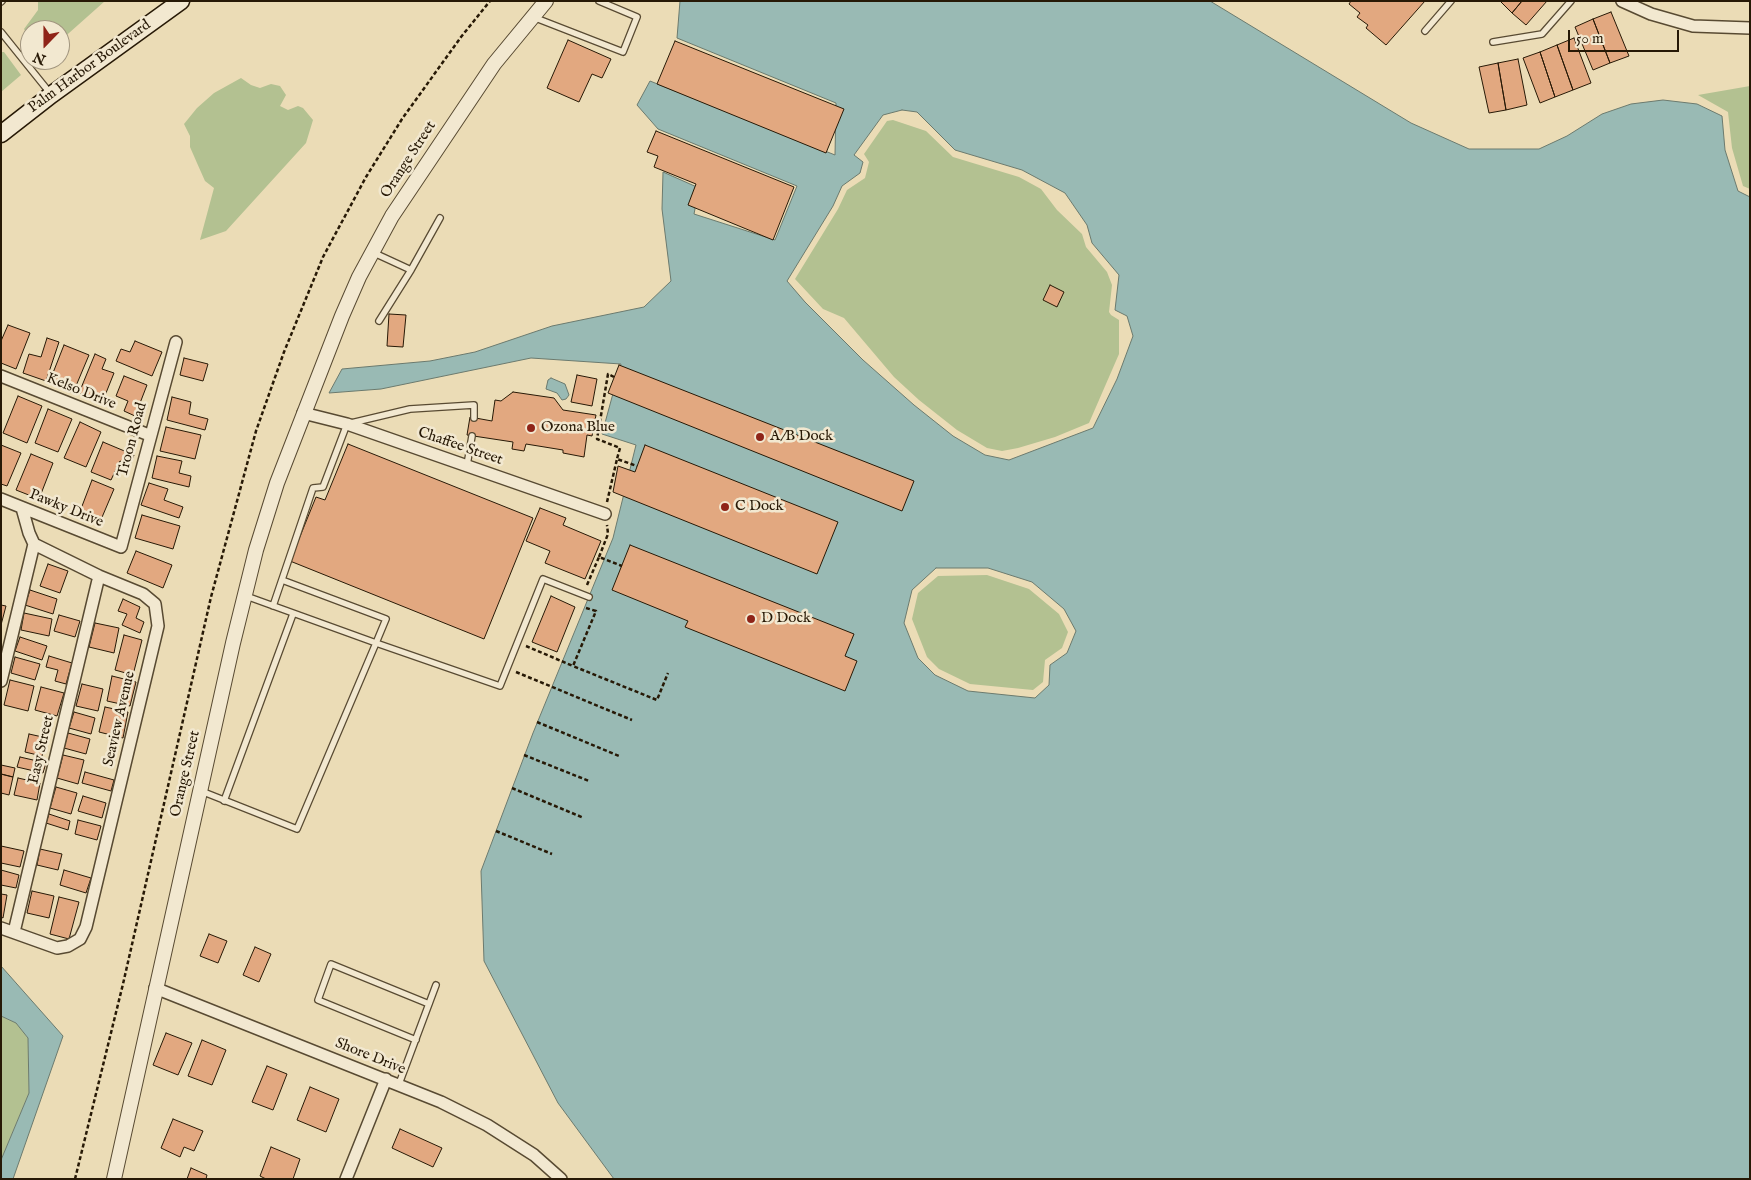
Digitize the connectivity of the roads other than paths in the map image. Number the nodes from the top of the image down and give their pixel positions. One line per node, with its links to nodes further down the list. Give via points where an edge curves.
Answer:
1 (181, 1): 12 (main road, Palm Harbor Boulevard)
2 (546, 1): 7 (street, Orange Street)
3 (599, 1): 7 (lane, via 637,17 623,52)
4 (1451, 1): 9 (lane)
5 (1571, 1): 11 (lane, via 1542,34)
6 (1622, 1): 8 (street, via 1651,14 1693,26)
7 (533, 17): 15 (street, Orange Street, via 494,64 428,160)
8 (1750, 28)
9 (1425, 31)
10 (1, 32): 12 (lane)
11 (1493, 42)
12 (51, 95): 13 (main road, Palm Harbor Boulevard)
13 (1, 134)
14 (440, 218): 16 (lane)
15 (372, 252): 16 (lane); 20 (street, Orange Street)
16 (411, 270): 17 (lane)
17 (379, 322)
18 (176, 342): 23 (street, Troon Road)
19 (1, 376): 23 (street, Kelso Drive)
20 (303, 413): 22 (street, Chaffee Street); 33 (street, Orange Street, via 269,508)
21 (474, 418): 22 (lane, via 474,405 410,408)
22 (347, 424): 25 (street, Chaffee Street); 32 (lane, via 323,487 313,488)
23 (149, 435): 30 (street, Troon Road)
24 (472, 436): 25 (lane)
25 (467, 466): 28 (street, Chaffee Street)
26 (1, 499): 27 (street, Pawky Drive)
27 (22, 508): 29 (street); 30 (street, Pawky Drive)
28 (605, 514)
29 (34, 544): 31 (street, Seaview Avenue); 38 (street)
30 (120, 547)
31 (99, 576): 42 (street, Easy Street); 42 (street, Seaview Avenue, via 143,594 155,604 158,626 86,927 80,939 57,948)
32 (282, 580): 35 (lane); 37 (lane, via 386,619)
33 (245, 596): 35 (lane); 39 (street, Orange Street)
34 (589, 597): 37 (lane, via 543,579 500,686)
35 (273, 606): 36 (lane)
36 (294, 614): 37 (lane); 40 (lane)
37 (376, 643): 40 (lane, via 297,830)
38 (1, 681)
39 (199, 790): 40 (lane); 44 (street, Orange Street)
40 (224, 801)
41 (1, 928): 42 (street)
42 (14, 932)
43 (436, 986): 45 (lane)
44 (155, 988): 47 (street, Shore Drive); 49 (street, Orange Street)
45 (429, 1004): 46 (lane); 46 (lane, via 331,964 318,1000)
46 (416, 1040): 48 (lane)
47 (386, 1079): 48 (street, Shore Drive); 50 (street)
48 (399, 1084): 51 (street, Shore Drive, via 487,1125 534,1155)
49 (114, 1179)
50 (346, 1179)
51 (561, 1179)

